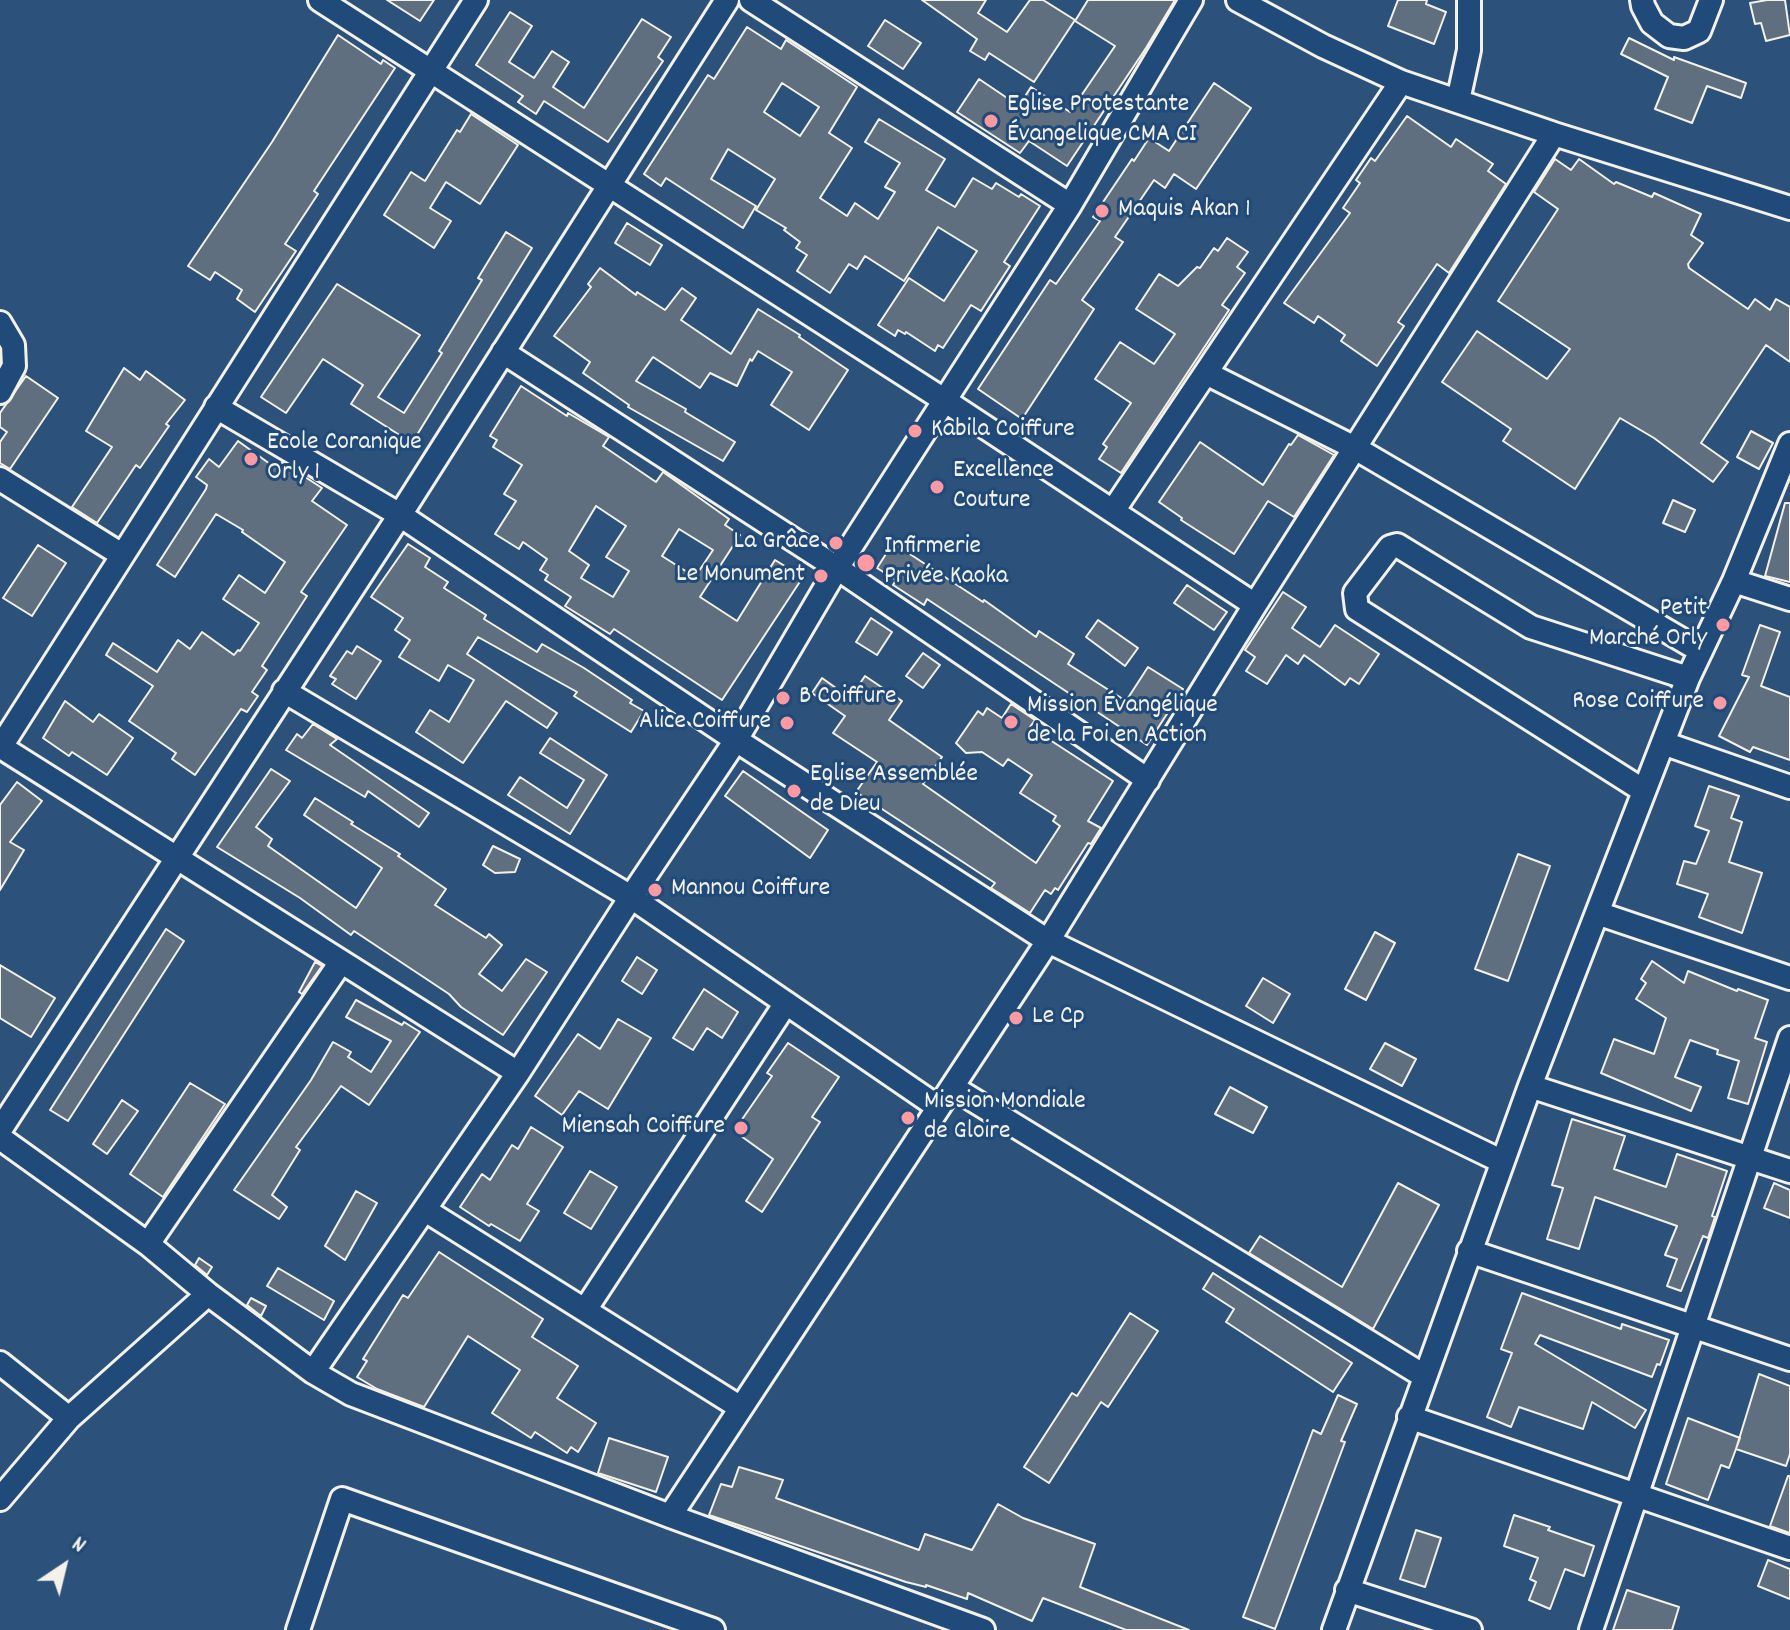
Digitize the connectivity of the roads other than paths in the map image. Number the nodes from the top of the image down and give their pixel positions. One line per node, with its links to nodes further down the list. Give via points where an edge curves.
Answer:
1 (320, 0): 10 (street)
2 (476, 0): 10 (street)
3 (727, 0): 14 (street)
4 (751, 0): 15 (street)
5 (1191, 0): 15 (street)
6 (1238, 0): 11 (street)
7 (1469, 0): 12 (street, via 1469,50)
8 (1642, 0): 9 (street, via 1652,23 1669,36 1684,38 1699,31)
9 (1711, 0)
10 (429, 71): 14 (street); 22 (street)
11 (1401, 82): 12 (street); 19 (street)
12 (1458, 101): 13 (street)
13 (1554, 134): 16 (street); 24 (street)
14 (610, 186): 18 (street); 21 (street)
15 (1070, 205): 21 (street)
16 (1790, 208)
17 (0, 323): 20 (street, via 13,345 14,366)
18 (503, 352): 27 (street); 29 (street)
19 (1206, 373): 24 (street); 26 (street)
20 (0, 392)
21 (944, 400): 26 (street); 29 (street)
22 (216, 407): 27 (street); 28 (street)
23 (1790, 444): 30 (street)
24 (1355, 448): 32 (street); 33 (street)
25 (0, 479): 28 (street)
26 (1113, 511): 32 (street)
27 (400, 515): 35 (street); 36 (street)
28 (122, 555): 38 (street)
29 (837, 568): 36 (street); 39 (street)
30 (1734, 581): 31 (street); 33 (street)
31 (1790, 599)
32 (1255, 605): 39 (street)
33 (1701, 651): 34 (street)
34 (1688, 678): 37 (street); 41 (street, via 1531,627 1397,545 1355,593 1357,609)
35 (284, 691): 42 (street); 43 (street)
36 (736, 740): 43 (street); 45 (street)
37 (1663, 743): 40 (street); 41 (street)
38 (0, 748): 42 (street)
39 (1148, 780): 45 (street)
40 (1790, 787)
41 (1644, 791): 44 (street)
42 (176, 858): 46 (street); 54 (street)
43 (631, 897): 48 (street); 50 (street)
44 (1597, 913): 47 (street); 51 (street)
45 (1048, 941): 52 (street); 57 (street)
46 (341, 962): 50 (street); 60 (street)
47 (1790, 978)
48 (786, 1003): 53 (street); 63 (street)
49 (1790, 1038): 56 (street)
50 (518, 1073): 59 (street)
51 (1530, 1086): 56 (street); 57 (street)
52 (952, 1087): 53 (street); 68 (street)
53 (938, 1107): 69 (street)
54 (0, 1130)
55 (0, 1138): 60 (street)
56 (1750, 1158): 58 (street); 64 (street)
57 (1501, 1161): 61 (street)
58 (1790, 1171)
59 (425, 1210): 63 (street); 67 (street)
60 (148, 1244): 62 (street)
61 (1469, 1251): 64 (street); 68 (street)
62 (208, 1294): 67 (street); 71 (street)
63 (585, 1310): 69 (street)
64 (1693, 1326): 65 (street); 72 (street)
65 (1790, 1359)
66 (0, 1363): 71 (street)
67 (313, 1372): 74 (street, via 351,1394)
68 (1424, 1376): 70 (street)
69 (741, 1408): 74 (street)
70 (1409, 1417): 72 (street); 76 (street)
71 (69, 1418): 73 (street)
72 (1636, 1495): 75 (street); 82 (street)
73 (0, 1499)
74 (670, 1516): 79 (street)
75 (1790, 1548)
76 (1347, 1590): 80 (street); 81 (street)
77 (298, 1630): 78 (street, via 342,1499)
78 (713, 1630)
79 (983, 1630)
80 (1334, 1630)
81 (1470, 1630)
82 (1591, 1630)

